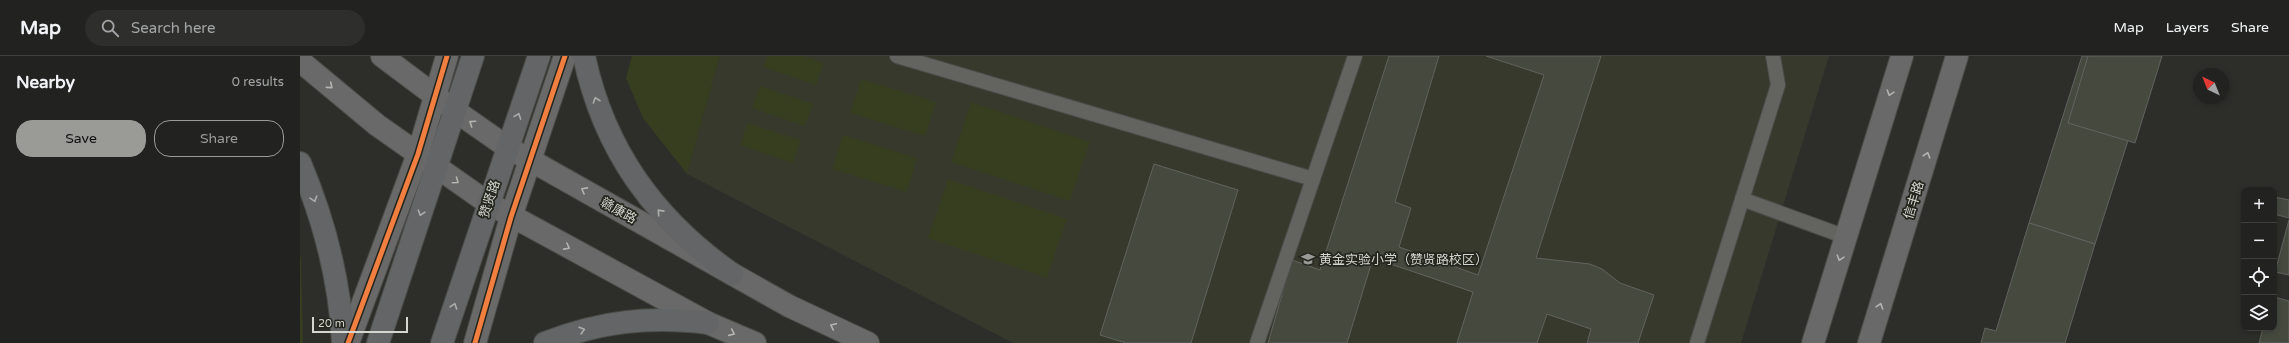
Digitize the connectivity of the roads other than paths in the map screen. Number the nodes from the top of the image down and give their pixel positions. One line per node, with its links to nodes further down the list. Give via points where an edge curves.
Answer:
1 (382, 56): 13 (main road, 赣康路)
2 (447, 56): 13 (main road)
3 (473, 56): 14 (main road)
4 (539, 56): 15 (main road, 赞贤路, one-way to 4)
5 (565, 56): 17 (main road)
6 (584, 56): 25 (main road, one-way to 6, via 678,231 634,178 601,115 589,81)
7 (897, 56): 20 (lane)
8 (1355, 56): 20 (lane)
9 (1773, 56): 21 (lane, via 1778,85)
10 (1902, 56): 24 (main road, one-way to 24)
11 (1957, 56): 38 (main road, 信丰路, one-way to 11)
12 (300, 61): 16 (main road, one-way to 16, via 377,125)
13 (436, 96): 14 (main road, 赣康路); 16 (main road)
14 (454, 110): 15 (main road, 赣康路, one-way to 14); 19 (main road)
15 (507, 147): 17 (main road, 赣康路); 22 (main road, 赞贤路)
16 (418, 154): 19 (main road); 28 (main road)
17 (530, 159): 23 (main road); 25 (main road, 赣康路, one-way to 17)
18 (300, 163): 27 (main road, one-way to 27, via 325,236 336,284)
19 (435, 166): 22 (main road, one-way to 22); 29 (main road, one-way to 29)
20 (1313, 179): 35 (lane)
21 (1742, 199): 24 (lane); 36 (lane)
22 (488, 203): 23 (main road); 30 (main road, 赞贤路, one-way to 22)
23 (511, 217): 26 (main road, one-way to 26); 31 (main road)
24 (1846, 237): 37 (main road, one-way to 37)
25 (732, 274): 34 (main road, 赣康路, one-way to 25, via 789,306)
26 (708, 323): 32 (main road, one-way to 26, via 602,324 673,319); 33 (main road, one-way to 33)
27 (343, 343)
28 (348, 343)
29 (378, 343)
30 (442, 343)
31 (475, 343)
32 (545, 343)
33 (755, 343)
34 (868, 343)
35 (1257, 343)
36 (1697, 343)
37 (1813, 343)
38 (1869, 343)

